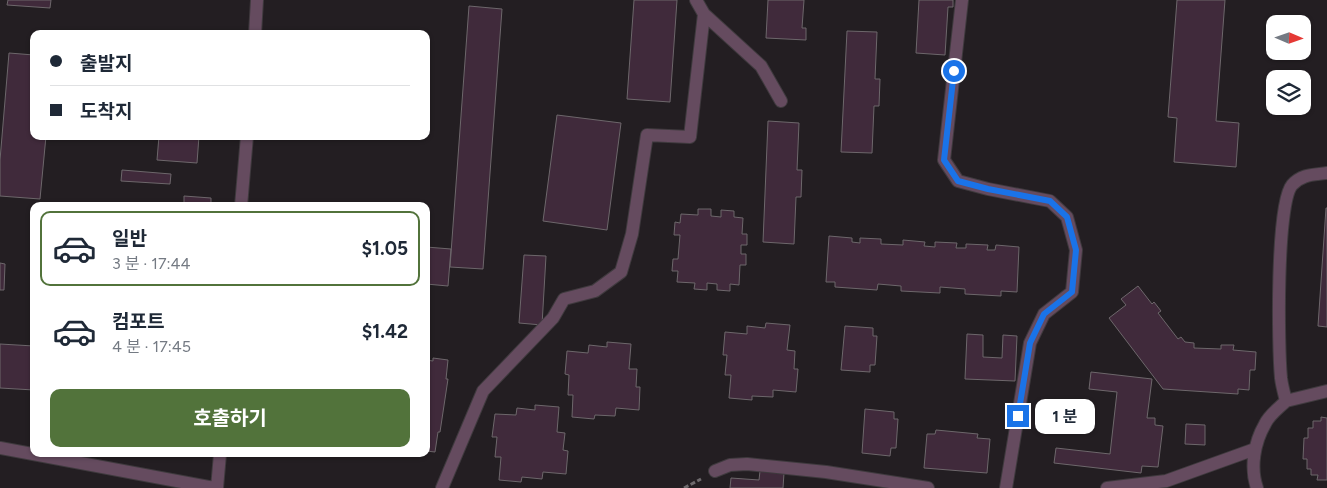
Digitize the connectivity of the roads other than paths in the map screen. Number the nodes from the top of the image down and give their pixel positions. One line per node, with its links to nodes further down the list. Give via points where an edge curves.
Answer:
1 (257, 0): 5 (street)
2 (696, 0): 4 (street)
3 (962, 0): 21 (street, via 944,160 958,181 1050,201 1067,217 1076,250 1072,292 1044,314 1030,343)
4 (704, 14): 6 (street, via 761,66); 19 (street, via 690,137 647,135 632,234 621,272 595,291 564,299 553,318 483,391)
5 (254, 30)
6 (781, 101)
7 (246, 140): 9 (street)
8 (1327, 173): 11 (street, via 1301,177 1290,186 1285,206 1279,287 1281,380)
9 (241, 202)
10 (1327, 391): 11 (street)
11 (1286, 401): 13 (street, via 1265,423)
12 (0, 448): 14 (street)
13 (1255, 449): 22 (street, via 1166,481); 23 (street, via 1253,475)
14 (30, 454)
15 (49, 457): 18 (street)
16 (220, 457): 18 (street)
17 (715, 471): 20 (street, via 730,465 747,464)
18 (216, 488)
19 (442, 488)
20 (928, 488)
21 (1006, 488)
22 (1107, 488)
23 (1257, 488)

